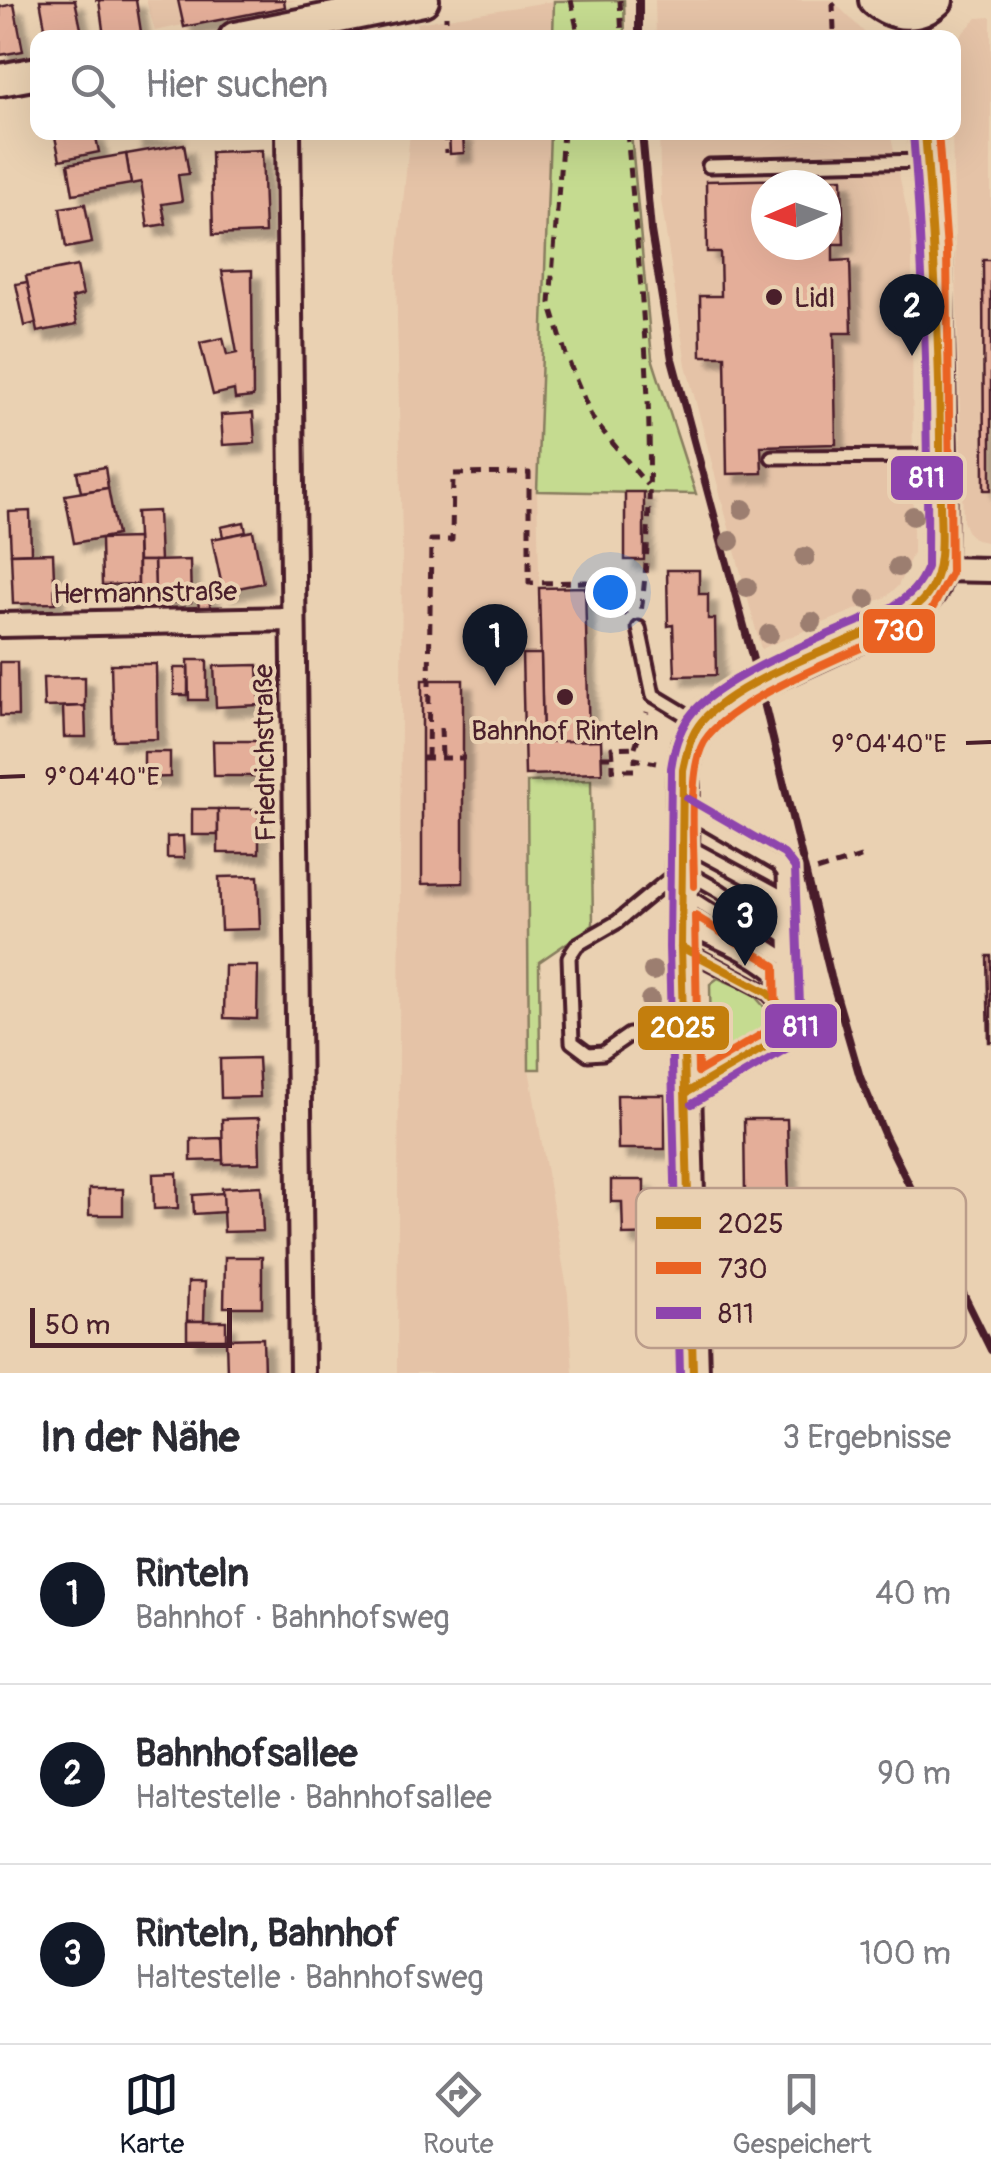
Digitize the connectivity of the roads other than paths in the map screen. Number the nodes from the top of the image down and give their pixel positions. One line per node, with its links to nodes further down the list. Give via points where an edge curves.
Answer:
1 (874, 0): 5 (street)
2 (937, 0): 5 (street)
3 (406, 2): 4 (street)
4 (331, 9): 6 (street)
5 (908, 25)
6 (290, 30)
7 (30, 74): 8 (street)
8 (0, 80)
9 (288, 140): 16 (street, Friedrichstraße)
10 (928, 147): 11 (lane); 13 (street)
11 (709, 166)
12 (772, 456): 13 (lane)
13 (940, 456): 14 (street)
14 (939, 569): 15 (street); 19 (street, via 922,602 898,618 760,682)
15 (991, 570)
16 (292, 619): 17 (street, Hermannstraße); 32 (street, Friedrichstraße)
17 (0, 625)
18 (639, 628): 19 (lane, via 653,695)
19 (700, 724): 20 (street, via 688,746)
20 (681, 809): 21 (street); 22 (lane, via 778,865)
21 (681, 868): 22 (lane, via 776,893); 23 (street); 24 (lane); 25 (lane); 28 (lane, via 569,957 572,1042 588,1054 629,1036)
22 (785, 902): 24 (lane)
23 (681, 936): 26 (lane, via 722,944 779,977); 27 (lane, via 768,993); 28 (street)
24 (787, 937): 25 (lane)
25 (787, 959): 26 (lane)
26 (788, 993): 27 (lane)
27 (788, 1014): 29 (lane, via 789,1033)
28 (685, 1033): 29 (street)
29 (686, 1093): 30 (street)
30 (688, 1188)
31 (692, 1348): 33 (street)
32 (302, 1373)
33 (693, 1373)

